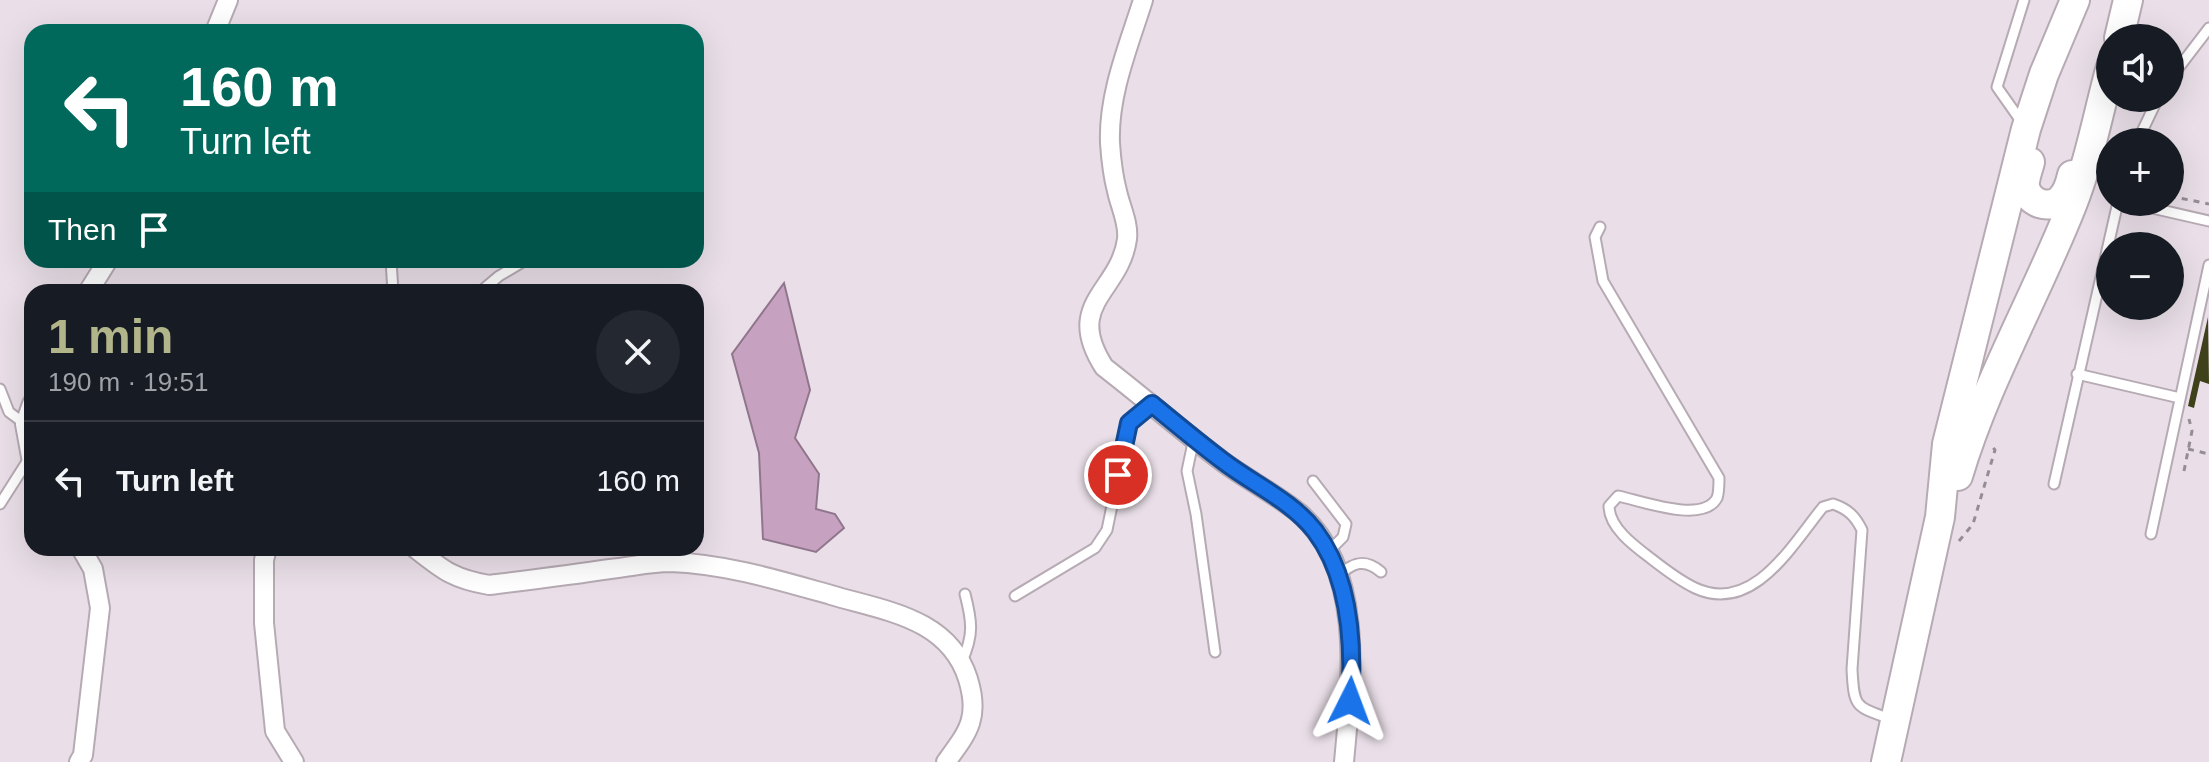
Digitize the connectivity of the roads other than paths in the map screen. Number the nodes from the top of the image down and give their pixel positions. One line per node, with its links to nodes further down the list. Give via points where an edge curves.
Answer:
1 (228, 0): 5 (street)
2 (1143, 0): 21 (street, via 1121,72 1111,130 1115,187 1128,233 1125,249 1089,316 1092,348 1104,367)
3 (2024, 0): 10 (lane, via 1997,87)
4 (2072, 7): 8 (main road, via 2026,177 2028,194 2038,203 2050,205 2064,196); 10 (main road)
5 (218, 24)
6 (2209, 28): 7 (lane)
7 (2184, 61)
8 (2096, 94)
9 (2099, 112): 28 (main road, via 2074,202)
10 (2026, 129): 28 (main road, via 1947,444)
11 (2184, 215): 13 (lane)
12 (2115, 216): 18 (lane)
13 (2209, 221)
14 (1600, 227): 42 (lane, via 1595,237 1603,281 1719,478 1718,497 1706,509 1689,511 1618,496 1609,514 1635,547 1666,570 1696,589 1731,595 1767,573 1823,507 1845,508 1862,530 1852,669 1855,701)
15 (2209, 265): 20 (lane)
16 (512, 268): 17 (lane)
17 (490, 284)
18 (2077, 374): 20 (lane); 26 (lane)
19 (0, 389): 22 (lane, via 9,412)
20 (2180, 398): 29 (lane)
21 (1152, 404): 23 (street); 39 (lane, via 1129,423 1107,530 1095,548)
22 (24, 423)
23 (1194, 438): 30 (street, via 1300,514); 40 (lane, via 1187,471)
24 (24, 470): 27 (lane)
25 (1313, 481): 30 (lane, via 1346,524 1343,537)
26 (2054, 484)
27 (0, 504)
28 (1940, 517): 42 (main road)
29 (2151, 534)
30 (1328, 552): 37 (street)
31 (86, 556): 43 (street, via 100,608)
32 (265, 556): 44 (street, via 264,623 275,731)
33 (425, 556): 34 (street, via 462,581 489,585)
34 (663, 556)
35 (674, 556): 41 (street, via 763,575 911,618 951,646)
36 (1381, 572): 37 (lane, via 1362,562)
37 (1338, 577): 46 (street, via 1352,670)
38 (965, 594): 41 (lane, via 971,642)
39 (1015, 596)
40 (1215, 652)
41 (962, 661): 45 (street, via 973,696 973,719)
42 (1895, 720): 47 (main road)
43 (79, 762)
44 (294, 762)
45 (946, 762)
46 (1344, 762)
47 (1886, 762)

